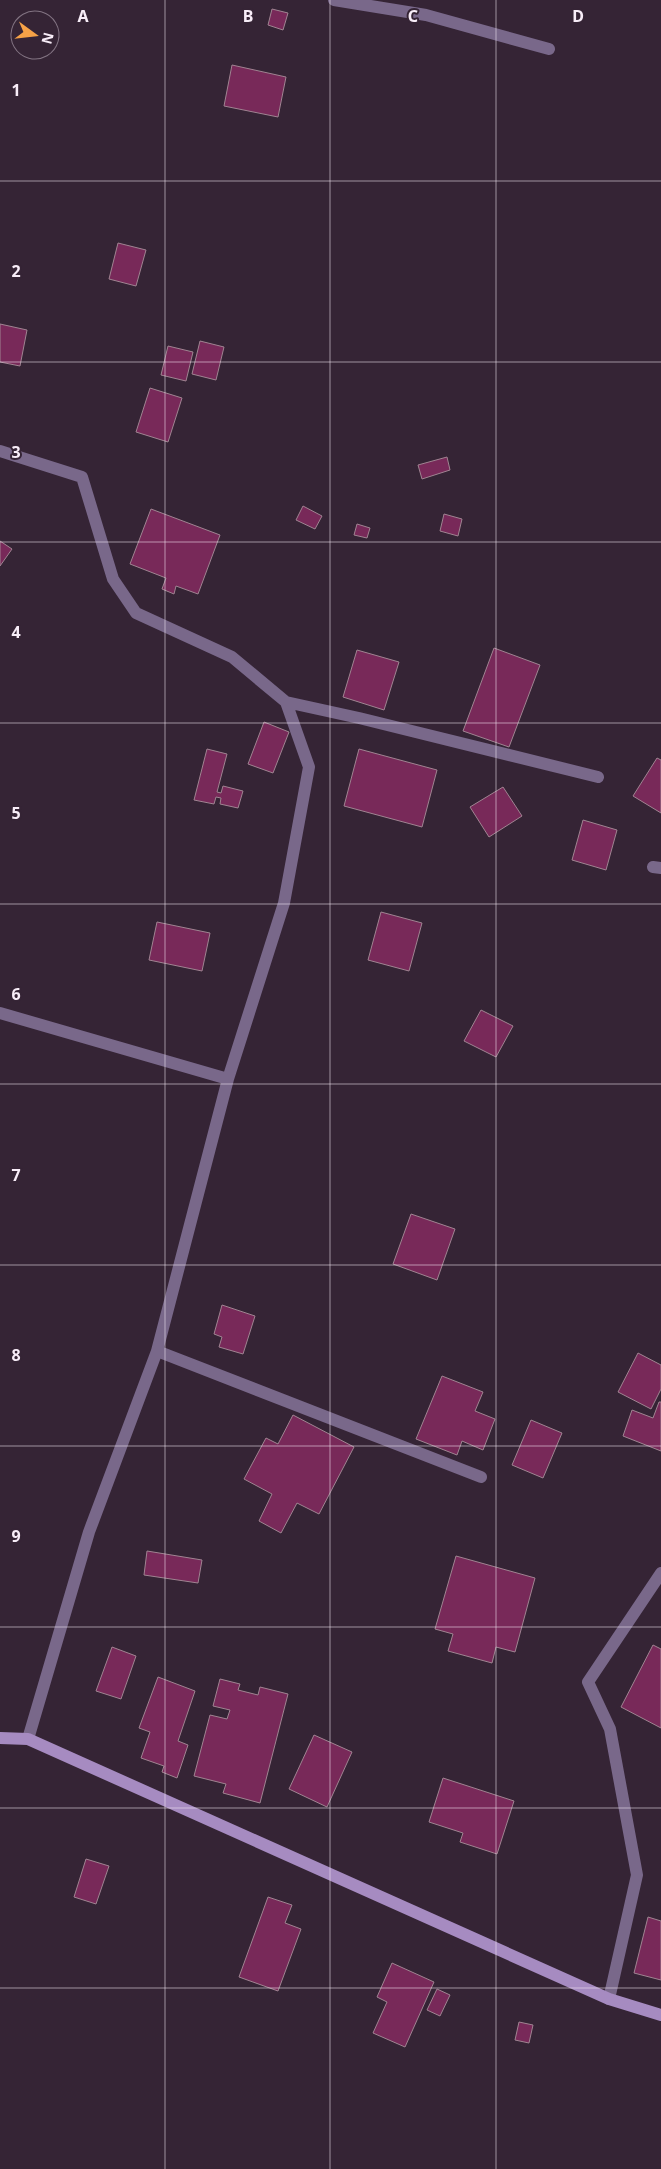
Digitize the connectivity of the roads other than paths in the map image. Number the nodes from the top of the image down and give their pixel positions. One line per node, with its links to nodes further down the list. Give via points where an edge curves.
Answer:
1 (334, 0): 2 (street, via 426,15)
2 (549, 49)
3 (0, 451): 4 (street, via 82,477 113,579 136,614 232,657)
4 (286, 702): 5 (street); 7 (street, via 309,767 284,903)
5 (598, 778)
6 (0, 1013): 7 (street)
7 (228, 1079): 8 (street)
8 (157, 1351): 9 (street); 12 (street, via 89,1532)
9 (481, 1477)
10 (661, 1572): 13 (street, via 588,1682 610,1729 637,1875)
11 (0, 1738): 12 (street)
12 (28, 1739): 13 (street)
13 (609, 1999): 14 (street)
14 (661, 2015)

